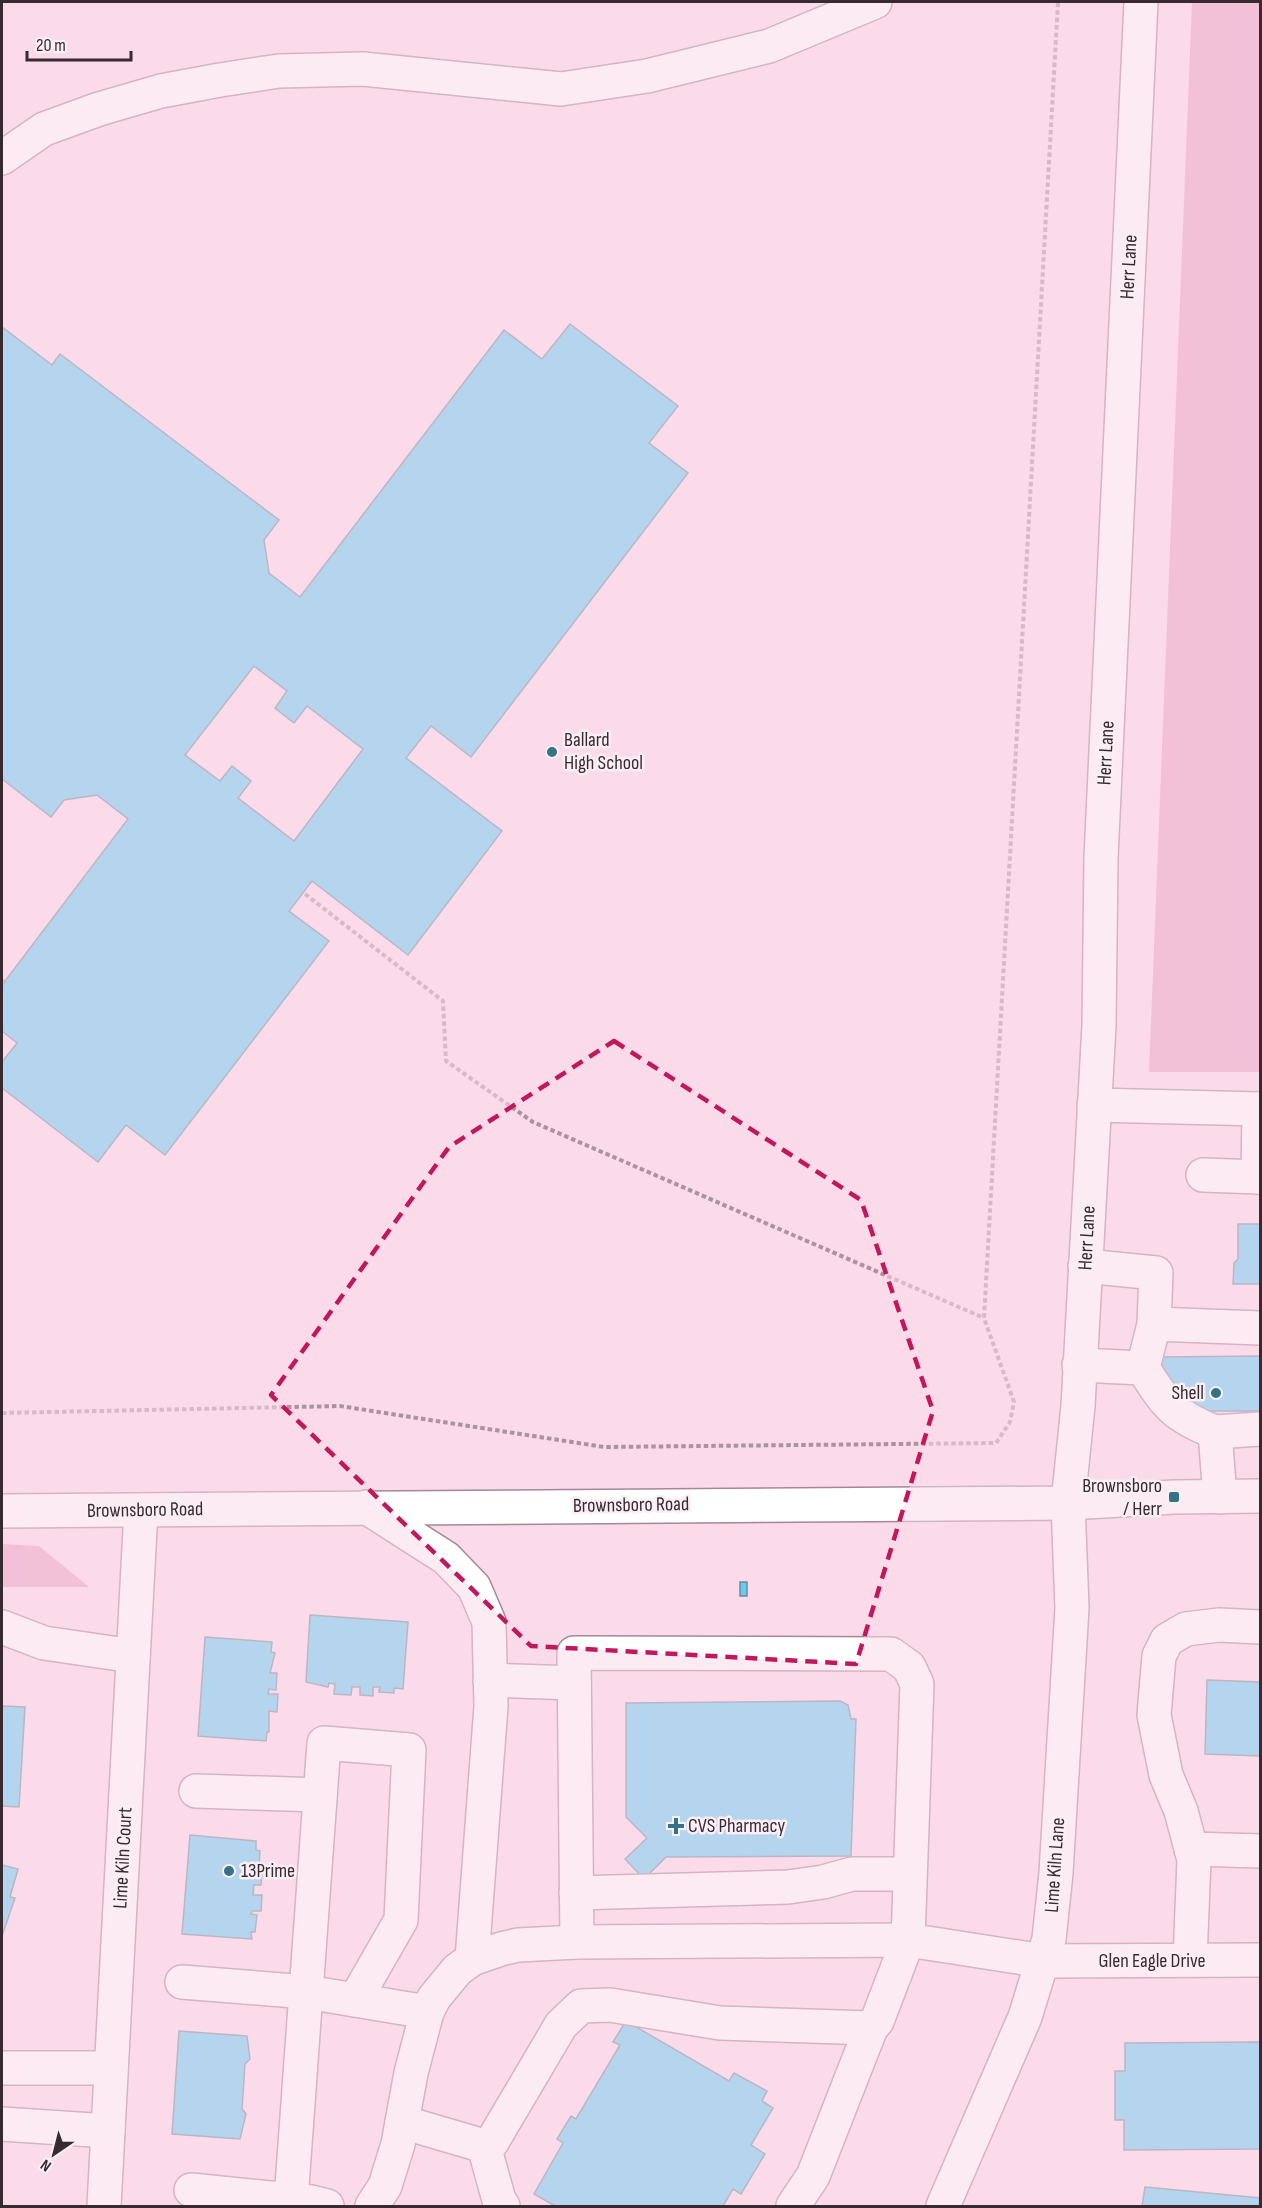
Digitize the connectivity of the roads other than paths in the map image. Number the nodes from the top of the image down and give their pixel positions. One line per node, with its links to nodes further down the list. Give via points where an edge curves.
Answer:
1 (875, 2): 3 (street, via 769,46 647,76 561,89 363,69 279,71 220,80 161,91 99,109 44,129)
2 (1140, 2): 4 (street, Herr Lane, via 1101,858)
3 (2, 158)
4 (1094, 1105): 5 (street); 8 (street, Herr Lane)
5 (1260, 1109): 7 (street)
6 (1203, 1175): 7 (street)
7 (1259, 1177)
8 (1085, 1266): 9 (street, via 1156,1273); 11 (street, Herr Lane)
9 (1154, 1324): 10 (street); 12 (street)
10 (1260, 1328)
11 (1080, 1365): 12 (street); 17 (street, Herr Lane)
12 (1143, 1368): 14 (street, via 1164,1403 1191,1423)
13 (1260, 1429): 14 (street)
14 (1215, 1432): 16 (street)
15 (1260, 1496): 16 (street, Brownsboro Road)
16 (1220, 1497): 17 (street, Brownsboro Road)
17 (1068, 1503): 18 (street, Brownsboro Road); 37 (street, Lime Kiln Lane, via 1072,1608 1056,1873 1049,1940)
18 (366, 1507): 19 (street, Brownsboro Road); 24 (street, via 446,1558 474,1587 489,1622)
19 (141, 1510): 20 (street, Brownsboro Road); 23 (street, Lime Kiln Court)
20 (2, 1511)
21 (2, 1627): 23 (street, via 44,1643)
22 (1260, 1627): 28 (street, via 1219,1625 1186,1629 1167,1640 1159,1656 1154,1715 1166,1774)
23 (133, 1656): 44 (street, Lime Kiln Court)
24 (490, 1680): 25 (street); 34 (street)
25 (574, 1683): 30 (street, via 574,1653 891,1654 909,1667 917,1684); 31 (street)
26 (196, 1791): 27 (street)
27 (320, 1795): 39 (street); 40 (street, via 324,1743 409,1750 401,1920)
28 (1191, 1849): 29 (street); 35 (street, via 1194,1860)
29 (1260, 1851)
30 (910, 1874): 31 (street, via 852,1874 788,1887); 32 (street)
31 (576, 1893): 33 (street)
32 (908, 1940): 33 (street, Glen Eagle Drive); 37 (street, Glen Eagle Drive); 42 (street)
33 (577, 1942): 34 (street, Glen Eagle Drive, via 518,1945)
34 (472, 1959): 41 (street, via 445,1983)
35 (1190, 1960): 36 (street, Glen Eagle Drive); 37 (street, Glen Eagle Drive)
36 (1260, 1960)
37 (1042, 1961): 56 (street, Lime Kiln Lane, via 1025,2017)
38 (183, 1982): 39 (street)
39 (307, 1992): 40 (street); 50 (street)
40 (355, 2000): 41 (street)
41 (427, 2012): 45 (street)
42 (871, 2028): 48 (street, via 720,2023 610,2005 581,2006 561,2025 492,2142); 55 (street, via 813,2176)
43 (2, 2068): 44 (street)
44 (111, 2068): 47 (street, Lime Kiln Court)
45 (402, 2122): 48 (street); 53 (street, via 385,2186)
46 (2, 2124): 47 (street)
47 (108, 2130): 51 (street, Lime Kiln Court)
48 (484, 2146): 54 (street)
49 (191, 2190): 50 (street)
50 (291, 2200): 52 (street)
51 (104, 2206)
52 (327, 2206)
53 (372, 2206)
54 (503, 2206)
55 (793, 2206)
56 (943, 2206)

